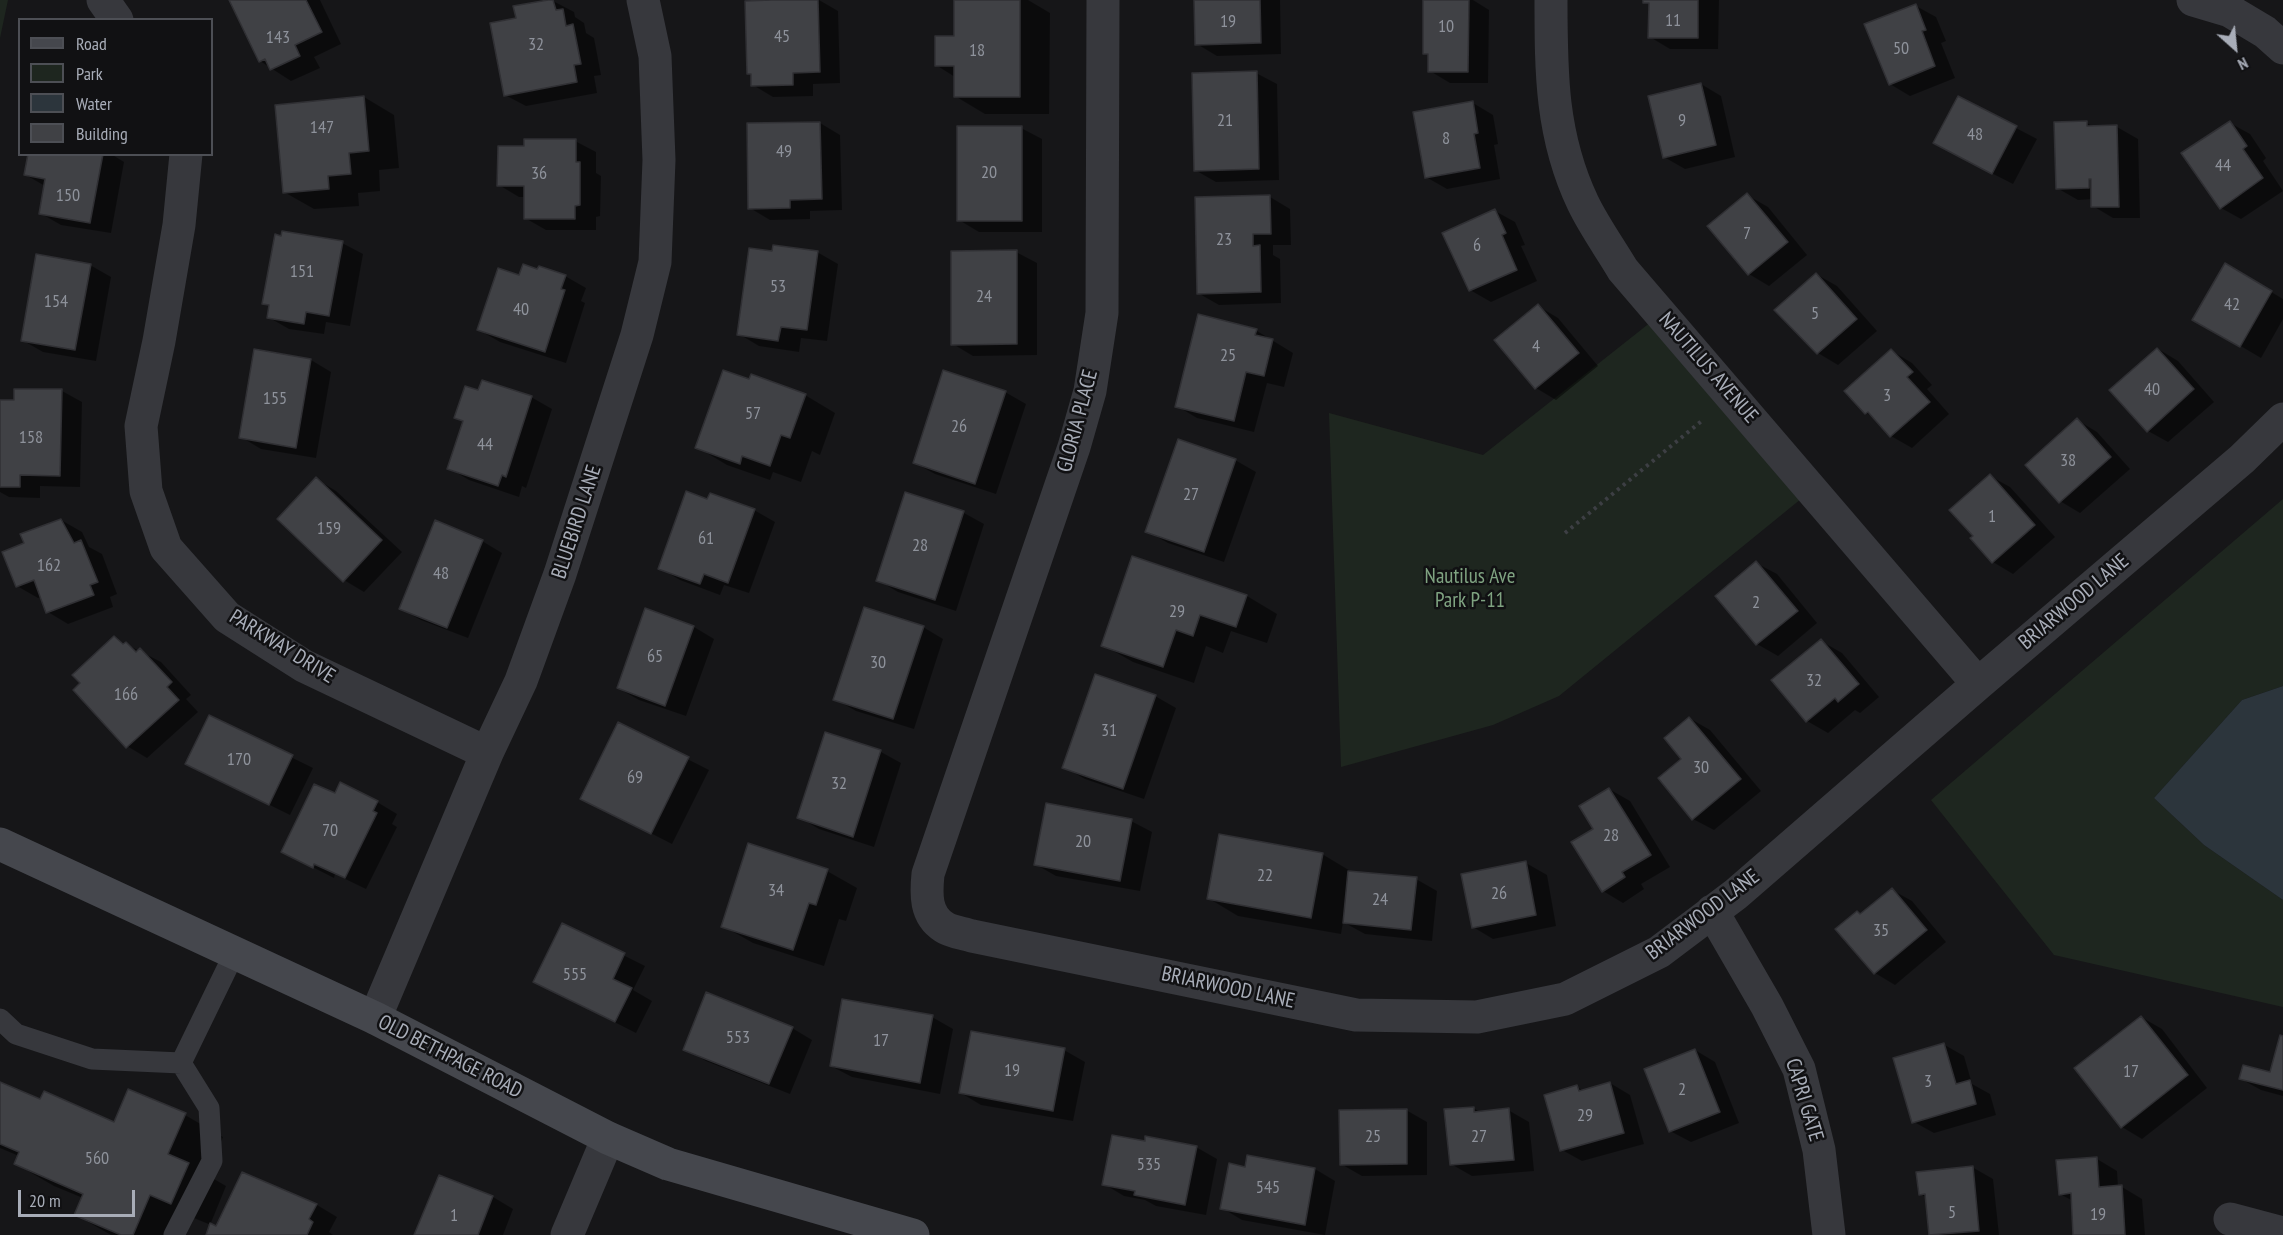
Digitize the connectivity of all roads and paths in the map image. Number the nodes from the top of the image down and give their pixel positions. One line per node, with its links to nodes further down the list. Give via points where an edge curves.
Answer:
1 (103, 0): 6 (street)
2 (643, 0): 13 (street, BLUEBIRD LANE, via 655,56 659,160 655,262 638,335 560,574 521,681)
3 (1103, 0): 14 (street, GLORIA PLACE, via 1102,313 1090,390)
4 (1551, 0): 9 (street, NAUTILUS AVENUE, via 1551,75 1559,135 1583,202 1623,270)
5 (2193, 0): 7 (street, via 2230,11)
6 (116, 18)
7 (2283, 48)
8 (186, 156): 13 (street, PARKWAY DRIVE, via 179,225 141,426 146,490 166,548 227,617 303,666)
9 (1732, 397): 11 (path); 12 (street, NAUTILUS AVENUE)
10 (2283, 419): 12 (street, BRIARWOOD LANE, via 2242,459)
11 (1565, 533)
12 (1978, 684): 16 (street, BRIARWOOD LANE)
13 (487, 753): 18 (street, BLUEBIRD LANE)
14 (946, 824): 16 (street, BRIARWOOD LANE, via 928,874 926,895 930,913 944,928 1356,1014 1477,1017 1565,999 1659,952)
15 (2, 850): 17 (main road, OLD BETHPAGE ROAD)
16 (1712, 911): 27 (street, CAPRI GATE, via 1798,1069 1819,1150)
17 (235, 952): 18 (main road, OLD BETHPAGE ROAD); 20 (lane)
18 (375, 1018): 21 (main road, OLD BETHPAGE ROAD)
19 (0, 1019): 20 (lane, via 16,1034 92,1059)
20 (182, 1063): 24 (lane, via 208,1108 212,1161)
21 (608, 1138): 25 (street); 26 (main road, OLD BETHPAGE ROAD, via 668,1164)
22 (2230, 1219): 23 (street)
23 (2283, 1233)
24 (174, 1235)
25 (567, 1235)
26 (913, 1235)
27 (1828, 1235)

